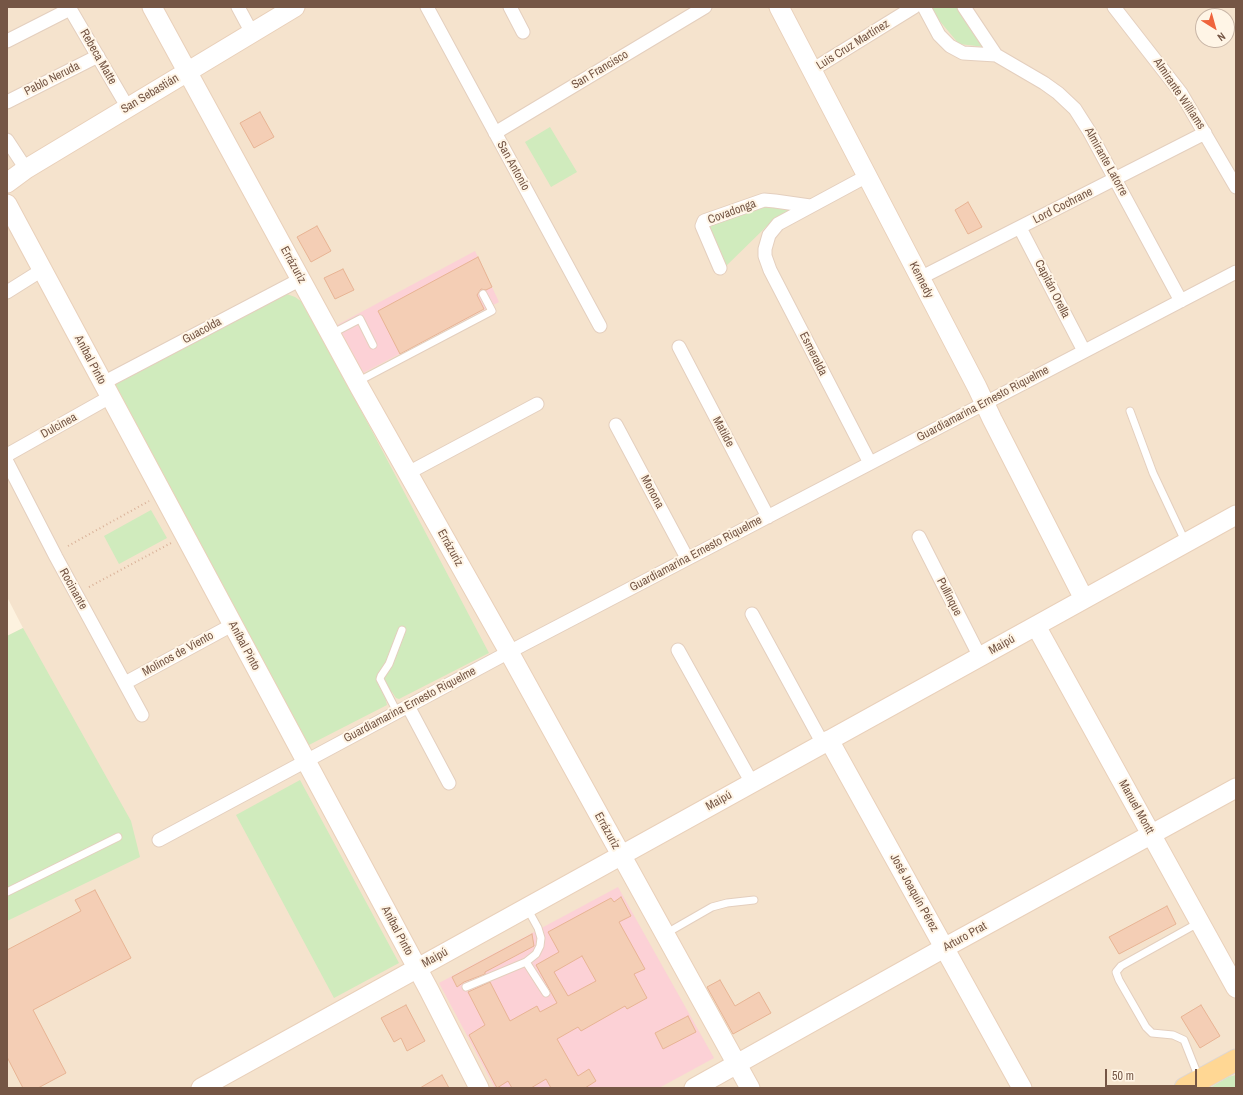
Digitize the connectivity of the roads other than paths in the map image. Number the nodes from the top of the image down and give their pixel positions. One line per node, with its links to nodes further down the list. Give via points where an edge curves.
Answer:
1 (152, 7): 19 (street, Errázuriz)
2 (238, 7): 14 (street)
3 (295, 7): 14 (street, San Sebastián)
4 (427, 7): 22 (street, San Antonio)
5 (510, 7): 13 (street)
6 (705, 7): 22 (street, San Francisco)
7 (779, 7): 18 (street, Kennedy)
8 (914, 7): 18 (street, Luis Cruz Martínez)
9 (924, 7): 16 (street, Almirante Latorre, via 939,35 950,46 963,53)
10 (964, 7): 16 (street, Almirante Latorre)
11 (1114, 7): 23 (street, Almirante Williams, via 1181,93)
12 (69, 8): 15 (street); 17 (street, Rebeca Matte)
13 (523, 32)
14 (252, 33): 19 (street, San Sebastián)
15 (7, 42)
16 (996, 55): 27 (street, Almirante Latorre, via 1035,77 1067,100 1083,120)
17 (98, 56): 20 (street, Pablo Neruda); 21 (street, Rebeca Matte)
18 (812, 70): 26 (street, Kennedy)
19 (188, 72): 21 (street, San Sebastián); 37 (street, Errázuriz)
20 (7, 102)
21 (128, 108): 25 (street, San Sebastián)
22 (495, 133): 41 (street, San Antonio)
23 (1205, 133): 27 (street, Lord Cochrane); 29 (street, Almirante Williams)
24 (7, 140): 25 (street)
25 (26, 169): 28 (street, San Sebastián)
26 (867, 176): 31 (street); 36 (street, Kennedy)
27 (1115, 179): 32 (street, Lord Cochrane); 40 (street, Almirante Latorre)
28 (7, 184)
29 (1236, 187)
30 (7, 204): 34 (street, Aníbal Pinto)
31 (810, 206): 33 (street, Covadonga, via 764,200 704,221 702,226); 54 (street, Esmeralda, via 773,229 766,242 765,256)
32 (1020, 228): 36 (street, Lord Cochrane); 45 (street, Capitán Orella)
33 (720, 268)
34 (42, 270): 38 (street); 47 (street, Aníbal Pinto)
35 (1236, 272): 40 (street, Guardiamarina Ernesto Riquelme)
36 (920, 278): 48 (street, Kennedy)
37 (301, 280): 42 (street, Errázuriz); 47 (street, Guacolda)
38 (7, 292)
39 (483, 294): 46 (lane, via 492,311)
40 (1181, 301): 45 (street, Guardiamarina Ernesto Riquelme)
41 (600, 326)
42 (331, 334): 43 (lane, via 360,319); 46 (street, Errázuriz)
43 (373, 345)
44 (679, 347): 57 (street, Matilde)
45 (1084, 351): 48 (street, Guardiamarina Ernesto Riquelme)
46 (357, 382): 55 (street, Errázuriz)
47 (107, 390): 52 (street, Dulcinea); 65 (street, Aníbal Pinto)
48 (984, 403): 54 (street, Guardiamarina Ernesto Riquelme); 60 (street, Kennedy)
49 (538, 404): 55 (street)
50 (1130, 411): 59 (lane, via 1153,473)
51 (616, 425): 61 (street, Monona)
52 (7, 455)
53 (7, 462): 71 (street, Rocinante)
54 (870, 463): 57 (street, Guardiamarina Ernesto Riquelme)
55 (408, 473): 69 (street, Errázuriz)
56 (1236, 515): 59 (street, Maipú)
57 (768, 516): 61 (street, Guardiamarina Ernesto Riquelme)
58 (919, 537): 70 (street, Pullinque)
59 (1186, 543): 62 (street, Maipú)
60 (1061, 555): 62 (street, Kennedy); 63 (street, Kennedy, via 1066,584)
61 (687, 558): 69 (street, Guardiamarina Ernesto Riquelme)
62 (1084, 599): 63 (street, Maipú)
63 (1062, 611): 66 (street, Maipú)
64 (752, 614): 74 (street)
65 (232, 624): 71 (street, Molinos de Viento); 75 (street, Aníbal Pinto)
66 (1036, 626): 70 (street, Maipú); 79 (street, Manuel Montt)
67 (402, 630): 72 (lane, via 389,664 380,679)
68 (678, 650): 77 (street)
69 (509, 652): 72 (street, Guardiamarina Ernesto Riquelme); 82 (street, Errázuriz)
70 (980, 657): 74 (street, Maipú)
71 (125, 683): 73 (street, Rocinante)
72 (402, 709): 75 (street, Guardiamarina Ernesto Riquelme); 76 (street)
73 (142, 715)
74 (826, 742): 77 (street, Maipú); 88 (street, José Joaquín Pérez)
75 (306, 761): 81 (street, Guardiamarina Ernesto Riquelme); 90 (street, Aníbal Pinto)
76 (449, 783)
77 (752, 783): 82 (street, Maipú)
78 (1236, 788): 79 (street, Arturo Prat)
79 (1151, 834): 86 (street, Manuel Montt); 88 (street, Arturo Prat)
80 (118, 837): 83 (lane)
81 (159, 840)
82 (621, 856): 85 (street, Maipú); 87 (street, Errázuriz)
83 (7, 892)
84 (754, 900): 87 (lane, via 712,907)
85 (527, 907): 89 (lane, via 538,928 541,942 536,954); 90 (street, Maipú)
86 (1200, 922): 92 (street, Manuel Montt); 96 (lane, via 1121,966 1116,972 1146,1028 1152,1033 1178,1036 1184,1040)
87 (664, 934): 95 (street, Errázuriz)
88 (944, 948): 95 (street, Arturo Prat); 101 (street, José Joaquín Pérez)
89 (526, 962): 91 (lane); 93 (lane)
90 (417, 968): 97 (street, Maipú); 98 (street, Aníbal Pinto)
91 (466, 987)
92 (1236, 988)
93 (546, 993)
94 (1235, 1061): 96 (main road)
95 (737, 1065): 99 (street, Arturo Prat); 100 (street, Errázuriz)
96 (1192, 1084)
97 (206, 1087)
98 (479, 1088)
99 (694, 1088)
100 (750, 1088)
101 (1022, 1088)

